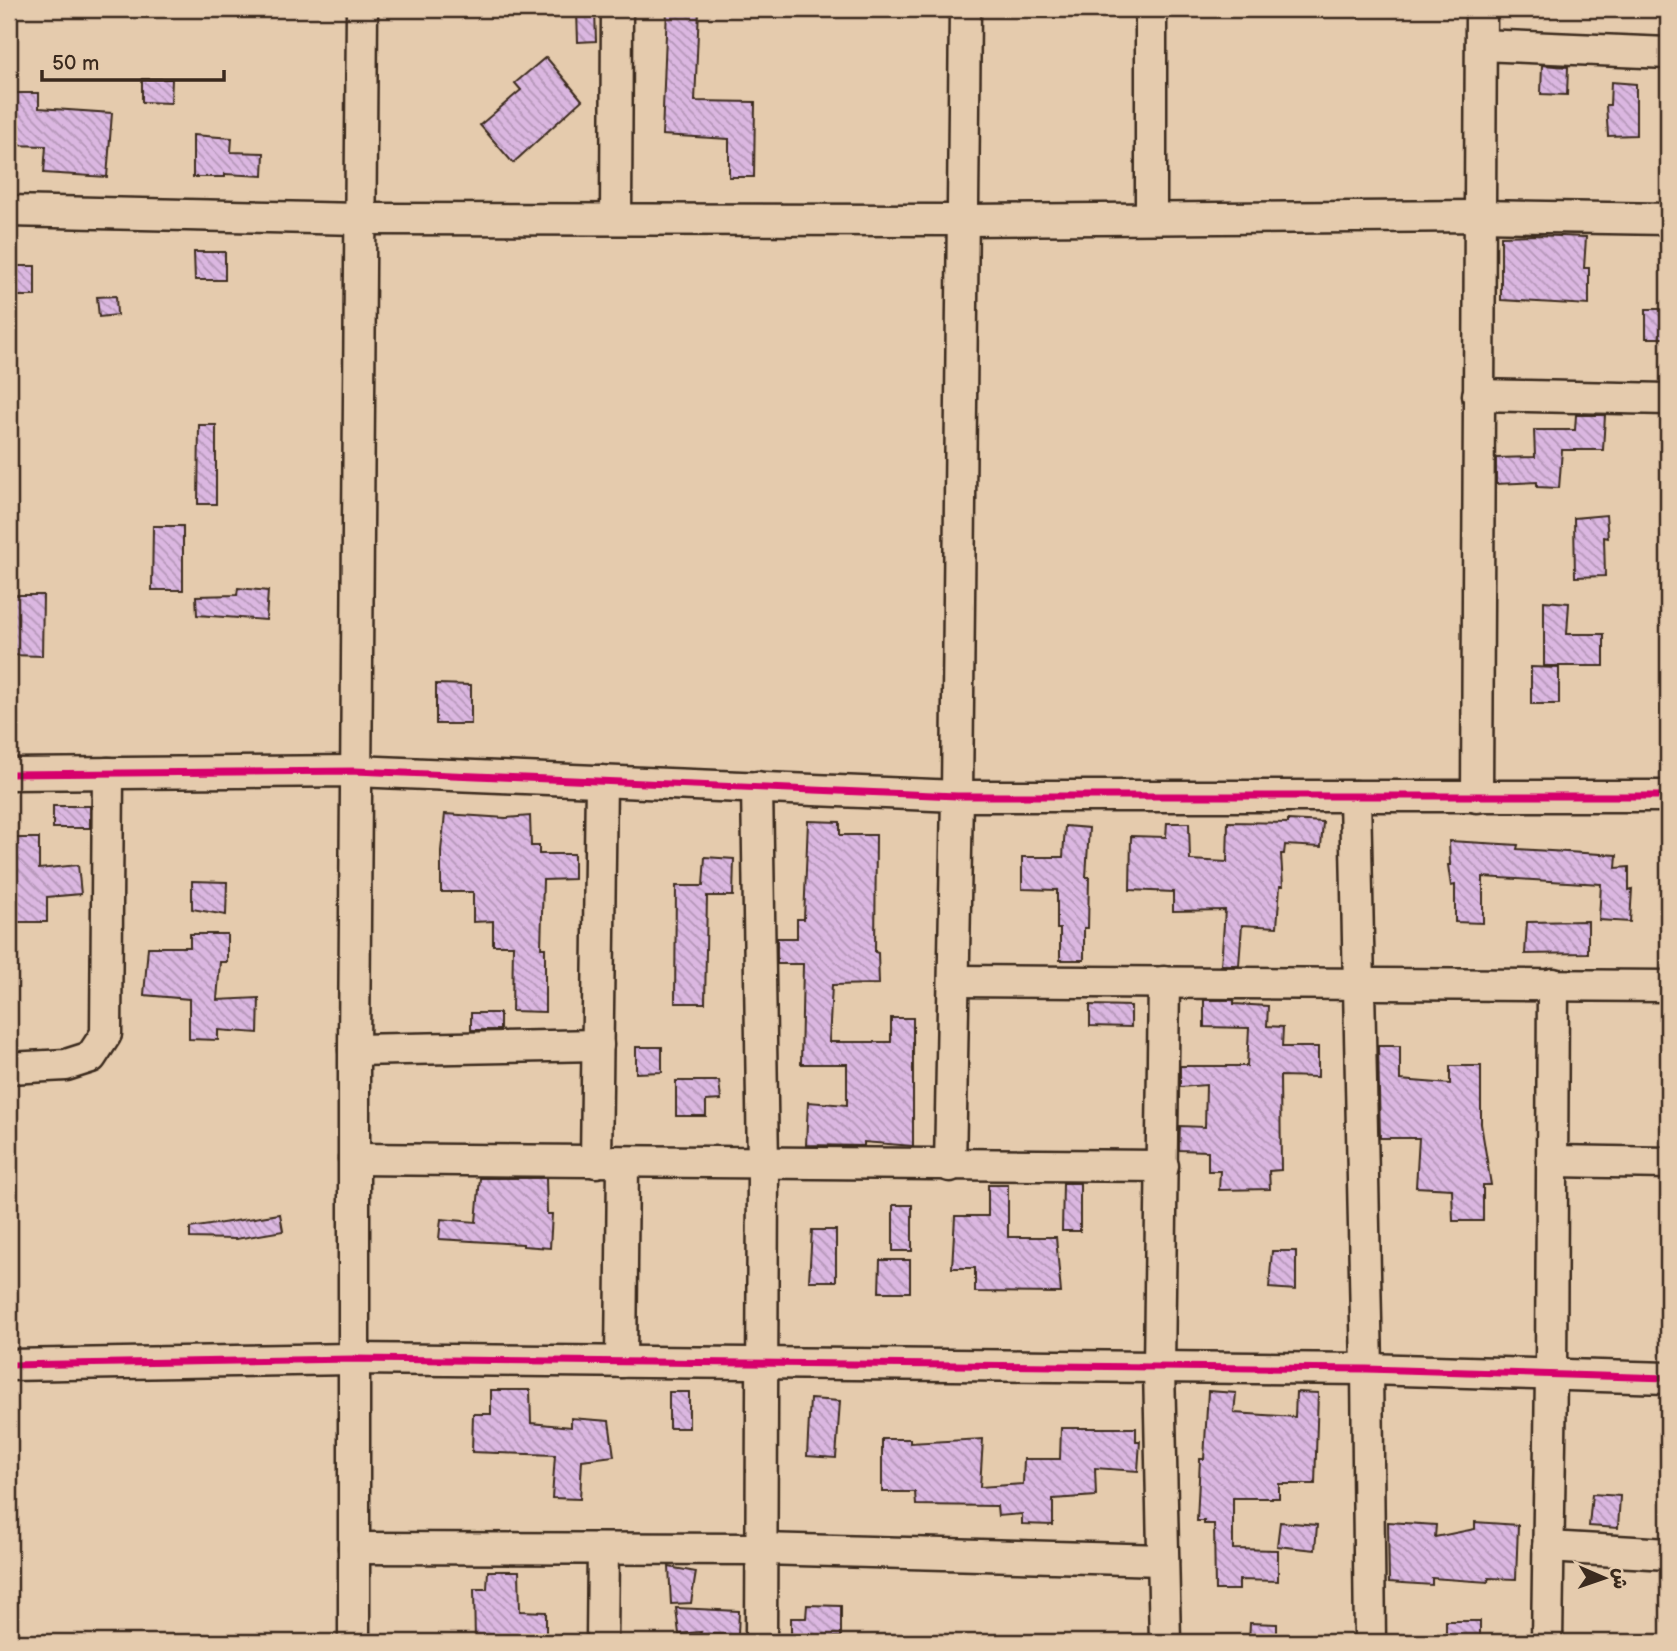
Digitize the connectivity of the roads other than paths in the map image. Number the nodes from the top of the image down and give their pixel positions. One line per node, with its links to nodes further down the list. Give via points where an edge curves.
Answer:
1 (362, 9): 11 (street)
2 (617, 9): 12 (street)
3 (965, 9): 14 (street)
4 (1151, 9): 10 (street)
5 (1481, 9): 6 (street)
6 (1481, 46): 7 (street); 9 (street)
7 (1668, 53)
8 (9, 211): 11 (street)
9 (1478, 216): 10 (street); 13 (street); 15 (street)
10 (1151, 218): 14 (street)
11 (360, 219): 12 (street); 17 (street)
12 (616, 219): 14 (street)
13 (1668, 219)
14 (964, 220): 22 (street)
15 (1478, 395): 16 (street); 25 (street)
16 (1668, 399)
17 (355, 771): 18 (street); 20 (street); 32 (street)
18 (108, 773): 19 (street); 33 (street, via 106,1034 91,1057 66,1065)
19 (9, 774)
20 (601, 781): 21 (street); 31 (street)
21 (757, 787): 22 (street); 38 (street)
22 (957, 796): 23 (street); 26 (street)
23 (1355, 796): 25 (street); 28 (street)
24 (1668, 796): 25 (street)
25 (1477, 797)
26 (954, 981): 27 (street); 39 (street)
27 (1164, 982): 28 (street); 40 (street)
28 (1359, 983): 29 (street); 46 (street)
29 (1553, 984): 30 (street); 35 (street)
30 (1668, 986)
31 (598, 1045): 32 (street); 36 (street)
32 (354, 1050): 34 (street)
33 (9, 1068)
34 (354, 1159): 36 (street); 41 (street)
35 (1553, 1161): 37 (street); 47 (street)
36 (610, 1162): 38 (street); 42 (street)
37 (1668, 1163)
38 (763, 1164): 39 (street); 43 (street)
39 (950, 1166): 40 (street)
40 (1163, 1166): 45 (street)
41 (353, 1359): 42 (street); 44 (street); 50 (street)
42 (621, 1362): 43 (street)
43 (762, 1363): 45 (street); 52 (street)
44 (9, 1365)
45 (1159, 1367): 46 (street); 54 (street)
46 (1367, 1369): 47 (street); 59 (street)
47 (1551, 1374): 48 (street); 49 (street)
48 (1668, 1378)
49 (1548, 1547): 53 (street); 60 (street)
50 (354, 1548): 51 (street); 55 (street)
51 (603, 1549): 52 (street); 56 (street)
52 (762, 1549): 54 (street); 57 (street)
53 (1668, 1553)
54 (1163, 1560): 58 (street)
55 (354, 1642)
56 (602, 1642)
57 (761, 1642)
58 (1165, 1642)
59 (1370, 1642)
60 (1546, 1642)

